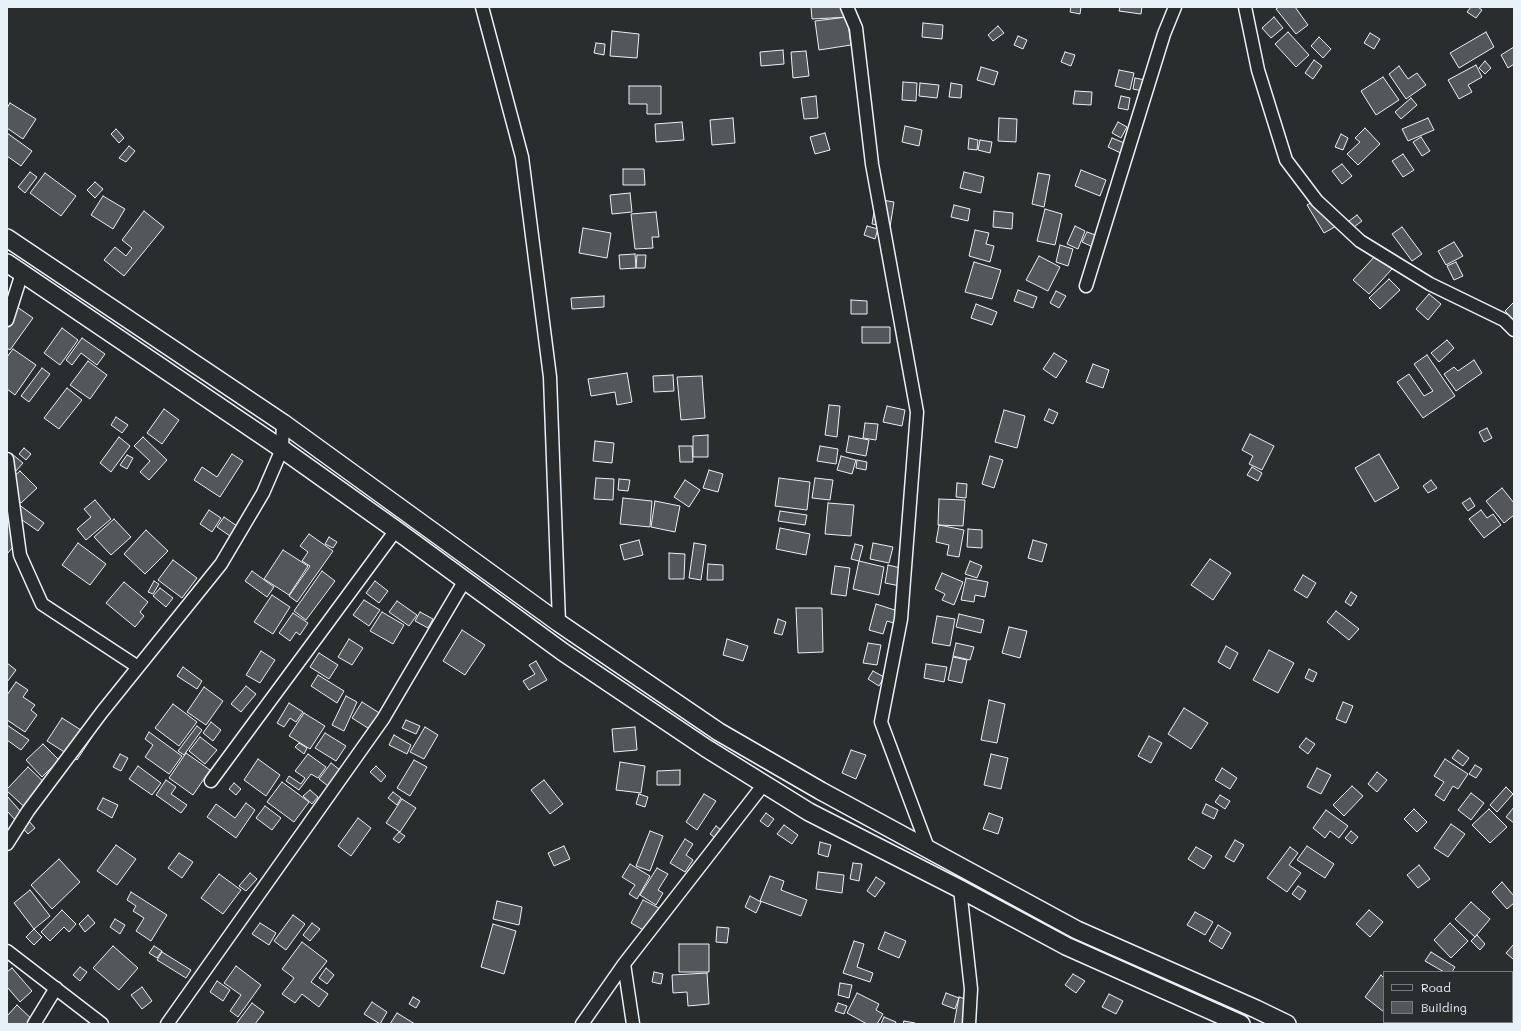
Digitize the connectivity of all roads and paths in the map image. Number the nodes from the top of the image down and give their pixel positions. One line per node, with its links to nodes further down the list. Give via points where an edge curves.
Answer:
1 (482, 7): 16 (street, via 522,157 550,377)
2 (847, 7): 21 (street, via 856,28 872,164 917,412 901,619 881,722)
3 (1175, 7): 8 (street, via 1164,34)
4 (1245, 7): 10 (street, via 1258,70 1286,160 1317,201 1360,241 1430,284 1504,320)
5 (7, 238): 11 (main road)
6 (7, 263): 7 (main road)
7 (22, 273): 9 (street); 12 (main road)
8 (1086, 286)
9 (7, 320)
10 (1514, 330)
11 (283, 423): 12 (street); 16 (main road)
12 (282, 449): 14 (main road); 17 (street, via 262,493 221,564)
13 (7, 459): 17 (street, via 20,555 42,604)
14 (396, 530): 15 (main road); 18 (street)
15 (465, 580): 19 (main road, via 563,652); 28 (street, via 383,719)
16 (559, 623): 21 (main road, via 719,732 821,791)
17 (138, 667): 20 (street, via 28,811)
18 (211, 781)
19 (764, 784): 22 (main road, via 815,815); 24 (street)
20 (7, 844)
21 (928, 848): 33 (main road, via 1077,930)
22 (960, 889): 31 (street, via 971,989); 32 (main road, via 1066,946)
23 (7, 951): 25 (street)
24 (624, 964): 29 (street); 30 (street)
25 (56, 988): 26 (street); 27 (street)
26 (34, 1024)
27 (102, 1024)
28 (167, 1024)
29 (582, 1024)
30 (633, 1024)
31 (969, 1024)
32 (1241, 1024)
33 (1287, 1024)

